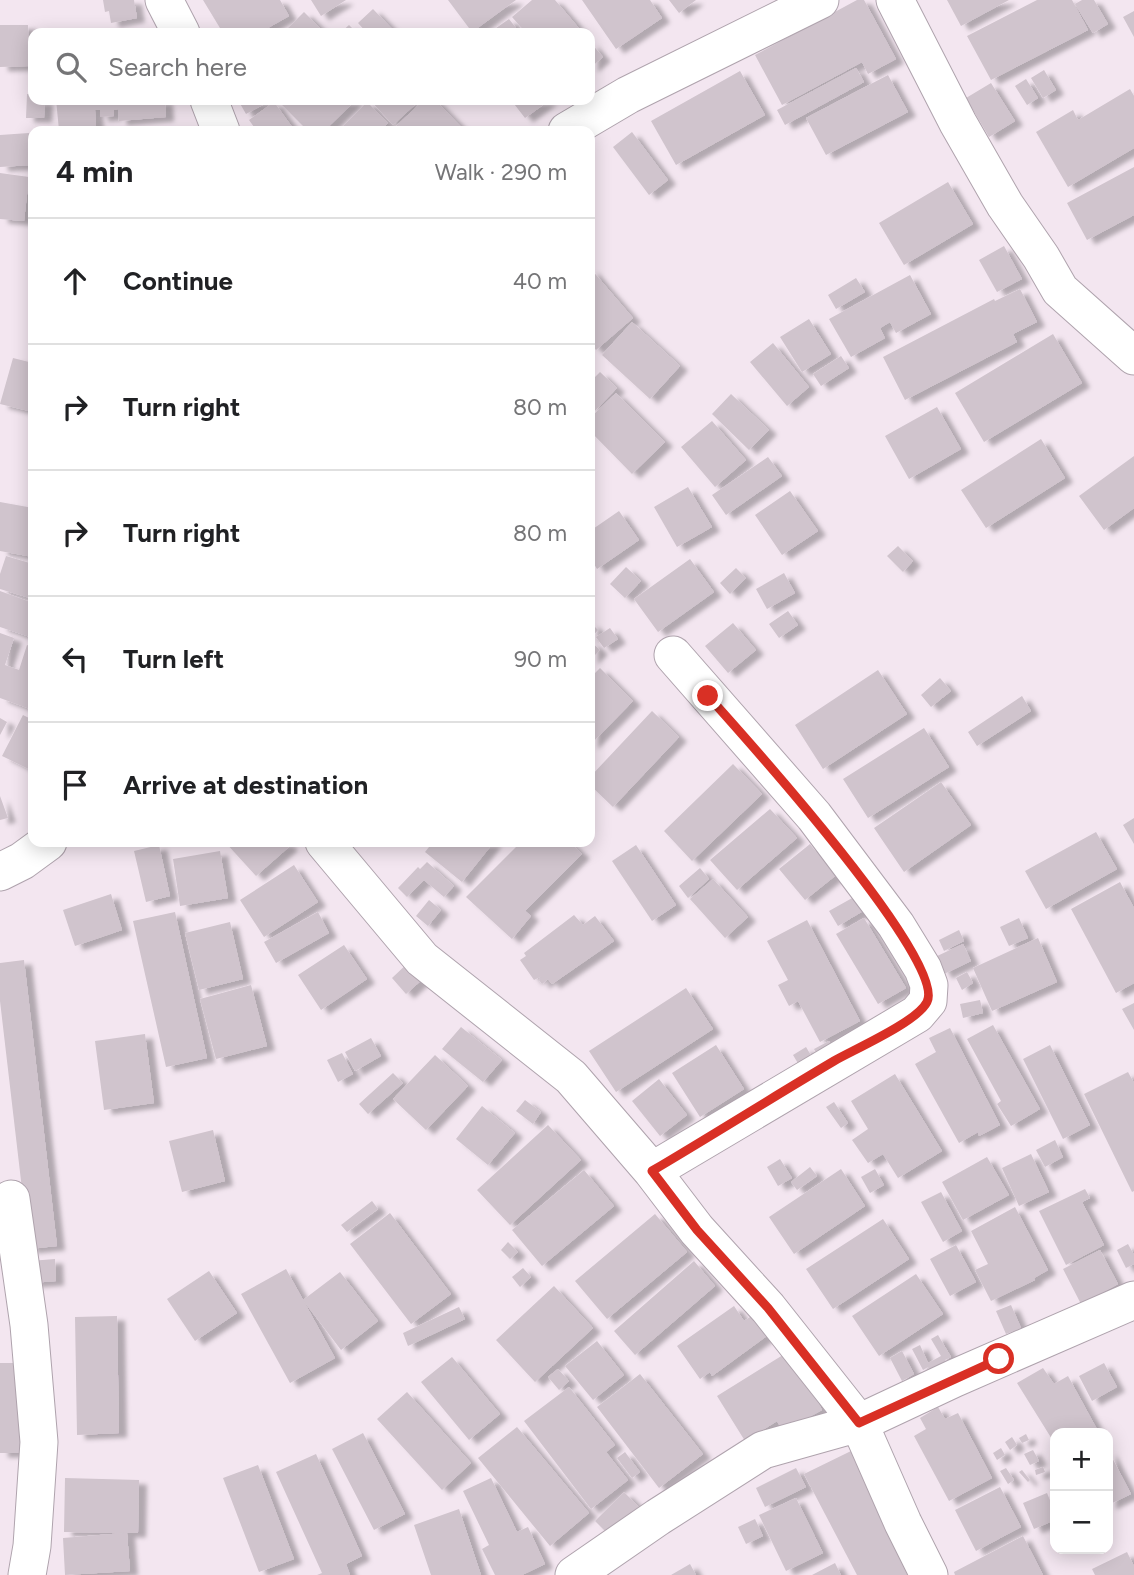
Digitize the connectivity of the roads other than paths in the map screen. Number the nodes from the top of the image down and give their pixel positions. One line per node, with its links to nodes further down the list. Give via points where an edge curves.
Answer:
1 (164, 0): 4 (street)
2 (820, 0): 7 (street, via 628,94)
3 (894, 0): 8 (street, via 958,123 1060,290)
4 (178, 28)
5 (211, 105): 6 (street)
6 (219, 126)
7 (576, 126)
8 (1134, 356)
9 (673, 655): 13 (street, via 814,816 895,926 929,985 928,1001 917,1014)
10 (41, 847): 12 (street)
11 (328, 847): 13 (street, via 422,959 571,1077)
12 (0, 872)
13 (652, 1171): 16 (street)
14 (11, 1199): 17 (street, via 39,1442)
15 (1134, 1300): 16 (street)
16 (859, 1423): 18 (street, via 763,1450); 19 (street)
17 (27, 1575)
18 (574, 1575)
19 (929, 1575)

